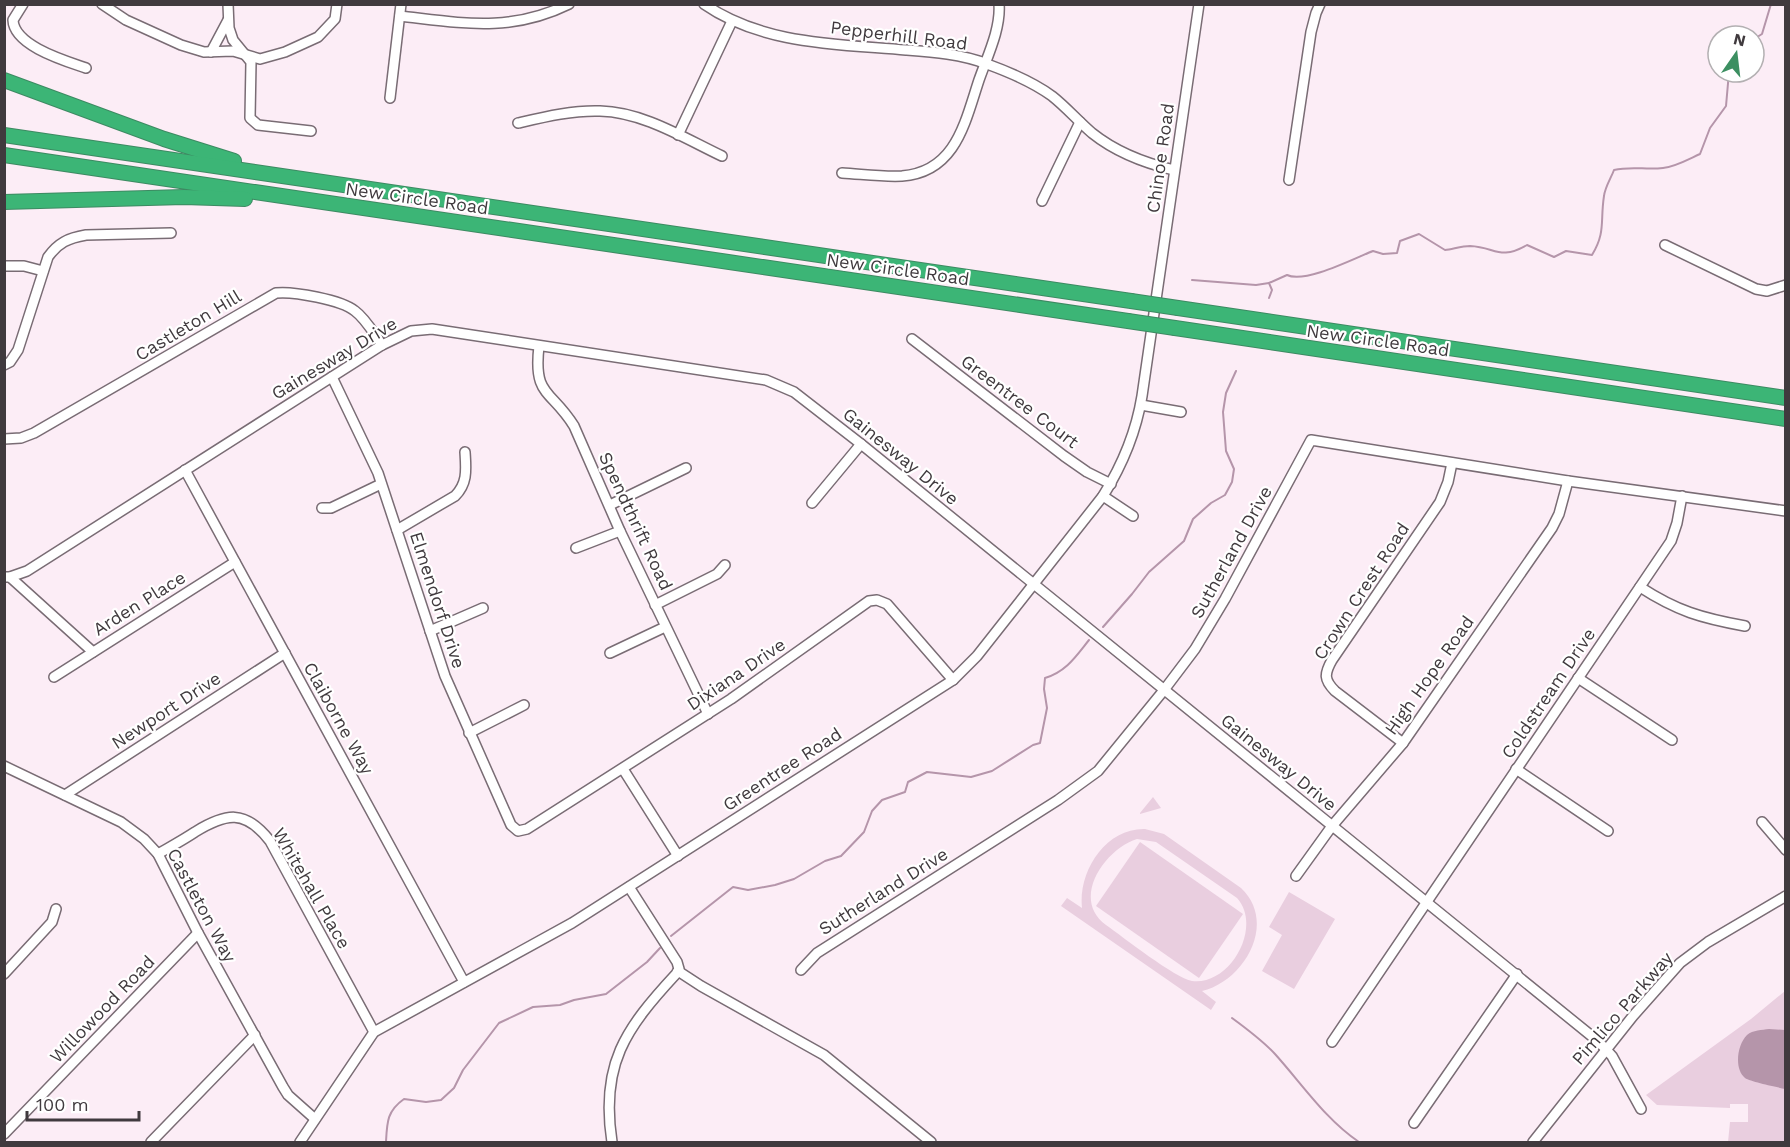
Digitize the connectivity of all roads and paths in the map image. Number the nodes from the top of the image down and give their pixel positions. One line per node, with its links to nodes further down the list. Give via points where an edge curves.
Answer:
1 (23, 4): 18 (street, via 13,20 16,32 44,52)
2 (102, 4): 15 (street, via 160,37)
3 (228, 4): 13 (street)
4 (337, 4): 16 (street, via 331,24 312,42 260,59)
5 (401, 4): 12 (street)
6 (569, 4): 11 (street)
7 (704, 4): 14 (street, Pepperhill Road)
8 (999, 4): 17 (street, via 999,18)
9 (1199, 4): 28 (street, Chinoe Road)
10 (1320, 4): 30 (street, via 1311,32)
11 (558, 7): 12 (street, via 524,21 488,25)
12 (400, 16): 20 (street)
13 (228, 20): 15 (street); 16 (street, via 233,40)
14 (732, 21): 17 (street, Pepperhill Road, via 807,41 956,55); 25 (street)
15 (211, 52): 16 (street)
16 (246, 54): 23 (street, via 251,62 252,120 258,125)
17 (985, 63): 21 (street, Pepperhill Road, via 1043,90); 29 (street, via 957,142 937,163 916,174 901,176)
18 (86, 68)
19 (4, 80): 31 (highway, via 214,155)
20 (390, 98)
21 (1080, 122): 28 (street, Pepperhill Road, via 1119,151); 32 (street)
22 (518, 123): 25 (street, via 602,111 636,117)
23 (311, 131)
24 (4, 135): 31 (highway, New Circle Road)
25 (678, 135): 27 (street)
26 (4, 155): 34 (highway, New Circle Road)
27 (722, 156)
28 (1174, 170): 40 (street, Chinoe Road)
29 (842, 173)
30 (1289, 180)
31 (329, 182): 46 (highway, New Circle Road, bridge)
32 (1042, 201)
33 (4, 202): 34 (highway, via 236,198)
34 (436, 219): 49 (highway, New Circle Road, bridge)
35 (171, 233): 38 (street, via 72,237 54,248)
36 (1665, 245): 39 (street, via 1756,289 1771,290)
37 (4, 266): 38 (street)
38 (43, 271): 44 (street, via 18,350)
39 (1785, 285)
40 (1154, 316): 47 (street, Greentree Road)
41 (912, 339): 57 (street, Greentree Court, via 1064,456)
42 (381, 345): 43 (street, Gainesway Drive, via 421,329); 45 (street, Gainesway Drive); 50 (street, Castleton Hill, via 357,312 347,306 276,293 34,433)
43 (539, 346): 51 (street, Gainesway Drive, via 766,380 794,392); 62 (street, Spendthrift Road, via 537,369 541,387 574,426)
44 (4, 364)
45 (333, 376): 55 (street, Gainesway Drive); 58 (street, Elmendorf Drive)
46 (1785, 398)
47 (1141, 405): 48 (street); 57 (street, Greentree Road, via 1128,450)
48 (1181, 412)
49 (1785, 419)
50 (4, 439)
51 (861, 444): 61 (street); 72 (street, Gainesway Drive)
52 (465, 452): 66 (street, via 462,489)
53 (1452, 463): 56 (street, Sutherland Drive); 85 (street, Sutherland Drive, via 1311,440 1220,608); 90 (street, Crown Crest Road, via 1440,502 1332,660 1326,676 1335,691)
54 (686, 468): 62 (street)
55 (185, 470): 69 (street, Claiborne Way); 71 (street, Gainesway Drive, via 27,571)
56 (1568, 481): 60 (street, Sutherland Drive); 90 (street, High Hope Road, via 1552,528)
57 (1111, 483): 59 (street, Greentree Road)
58 (381, 484): 63 (street, via 331,508); 66 (street, Elmendorf Drive)
59 (1103, 496): 65 (street); 72 (street, Greentree Road)
60 (1682, 496): 64 (street, Sutherland Drive); 73 (street, Coldstream Drive, via 1675,532)
61 (812, 504)
62 (610, 505): 67 (street, Spendthrift Road)
63 (322, 508)
64 (1785, 511)
65 (1133, 516)
66 (397, 530): 78 (street, Elmendorf Drive)
67 (620, 531): 68 (street); 74 (street, Spendthrift Road)
68 (576, 548)
69 (235, 562): 79 (street, Arden Place); 80 (street, Claiborne Way)
70 (725, 565): 74 (street, via 717,574)
71 (8, 577): 79 (street, Arden Place)
72 (1033, 584): 84 (street, Greentree Road, via 977,656); 85 (street, Gainesway Drive)
73 (1640, 587): 76 (street, via 1694,616); 83 (street, Coldstream Drive)
74 (655, 605): 77 (street, Spendthrift Road)
75 (483, 609): 78 (street)
76 (1745, 626)
77 (665, 627): 81 (street); 87 (street, Spendthrift Road)
78 (430, 631): 88 (street, Elmendorf Drive)
79 (93, 652): 82 (street)
80 (285, 653): 94 (street, Newport Drive); 112 (street, Claiborne Way)
81 (610, 653)
82 (54, 677)
83 (1578, 678): 89 (street); 93 (street, Coldstream Drive)
84 (953, 680): 87 (street, Dixiana Drive, via 887,604 869,601); 101 (street, Greentree Road)
85 (1164, 690): 96 (street, Gainesway Drive); 108 (street, Sutherland Drive, via 1090,778 817,953)
86 (524, 705): 88 (street)
87 (708, 714): 92 (street, Dixiana Drive)
88 (469, 733): 97 (street, Elmendorf Drive, via 511,825)
89 (1672, 740)
90 (1403, 743): 96 (street, High Hope Road)
91 (4, 766): 94 (street, Castleton Way)
92 (623, 769): 97 (street, Dixiana Drive); 101 (street)
93 (1516, 769): 98 (street); 105 (street, Coldstream Drive)
94 (65, 795): 100 (street, Castleton Way, via 121,822)
95 (1762, 822): 99 (street)
96 (1332, 826): 102 (street, High Hope Road); 105 (street, Gainesway Drive)
97 (518, 831)
98 (1608, 831)
99 (1785, 850)
100 (158, 854): 107 (street, Castleton Way); 113 (street, Whitehall Place, via 223,818 240,818 257,826 270,841)
101 (678, 856): 103 (street, Greentree Road)
102 (1296, 876)
103 (629, 887): 109 (street, via 677,962); 112 (street, Greentree Road)
104 (1785, 896): 116 (street, Pimlico Parkway, via 1680,963)
105 (1427, 902): 111 (street, Gainesway Drive); 115 (street, Coldstream Drive)
106 (56, 909): 110 (street, via 52,922)
107 (198, 933): 114 (street, Castleton Way); 120 (street, Willowood Road)
108 (801, 970)
109 (678, 971): 123 (street, via 636,1020 618,1054 610,1081); 124 (street, via 824,1055)
110 (4, 974)
111 (1516, 974): 116 (street, Gainesway Drive); 119 (street)
112 (464, 982): 113 (street, Greentree Road)
113 (374, 1032): 118 (street, Greentree Road)
114 (255, 1035): 118 (street, Castleton Way, via 288,1095); 121 (street)
115 (1332, 1042)
116 (1606, 1050): 117 (street, Gainesway Drive); 125 (street, Pimlico Parkway)
117 (1641, 1108)
118 (315, 1119): 122 (street, Greentree Road)
119 (1414, 1123)
120 (4, 1134)
121 (151, 1143)
122 (300, 1143)
123 (612, 1143)
124 (931, 1143)
125 (1533, 1143)

